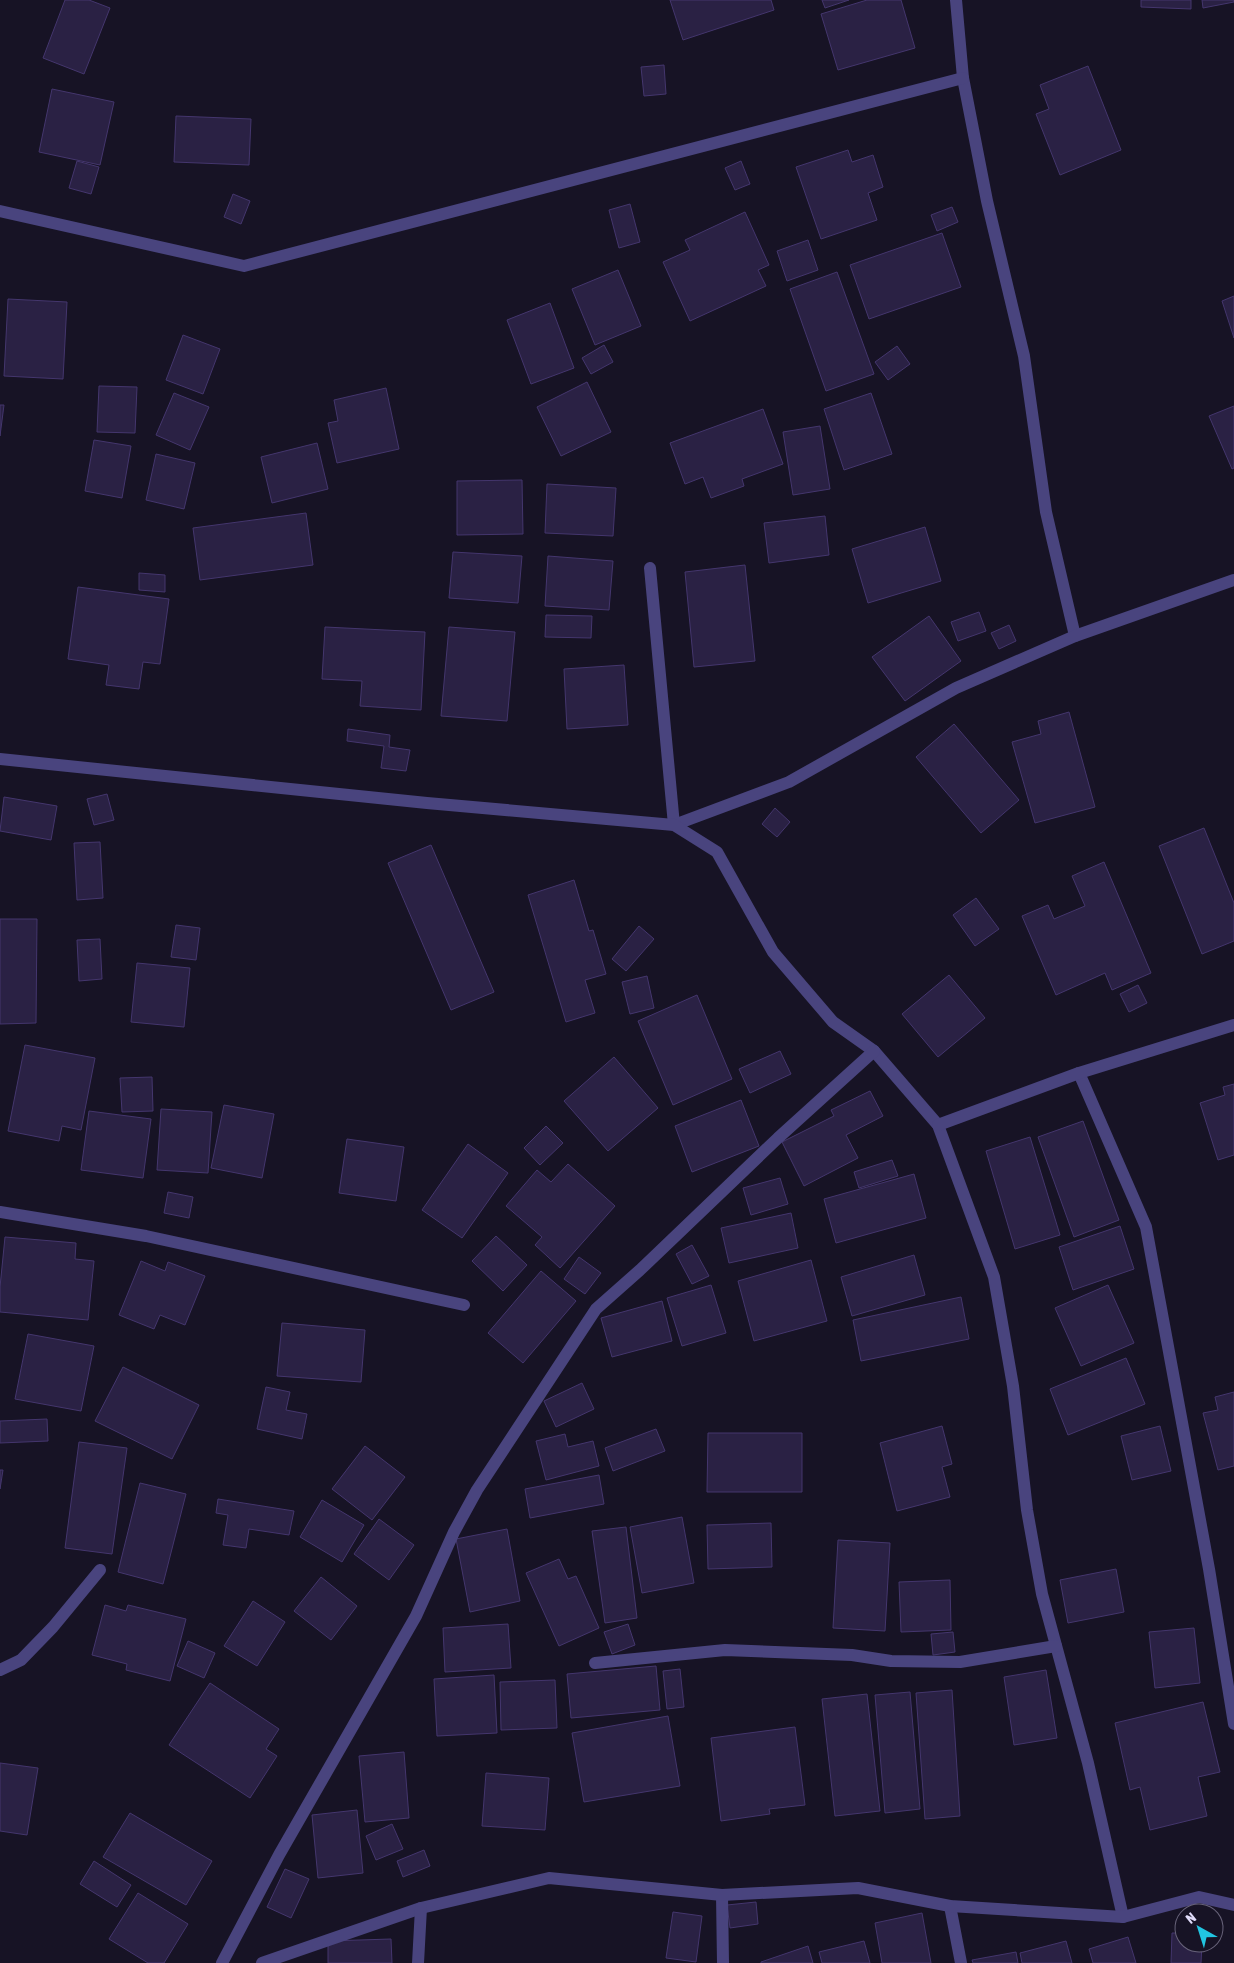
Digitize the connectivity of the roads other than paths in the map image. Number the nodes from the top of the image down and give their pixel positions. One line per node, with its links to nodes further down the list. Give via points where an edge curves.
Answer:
1 (956, 0): 2 (street)
2 (963, 78): 3 (street, via 244,266); 6 (street, via 987,201 1024,356 1046,512)
3 (0, 210)
4 (650, 568): 8 (street)
5 (1234, 580): 6 (street)
6 (1075, 636): 8 (street, via 956,688 789,782)
7 (0, 759): 8 (street)
8 (674, 825): 10 (street, via 717,852 772,952 833,1022)
9 (1234, 1024): 11 (street)
10 (874, 1051): 12 (street); 25 (street, via 596,1309 477,1490 416,1616 279,1855)
11 (1080, 1073): 12 (street); 19 (street, via 1146,1228)
12 (938, 1125): 16 (street, via 994,1277 1013,1386 1027,1510 1042,1594)
13 (0, 1212): 14 (street, via 146,1236)
14 (464, 1305)
15 (100, 1570): 18 (street, via 53,1628 21,1660)
16 (1056, 1646): 17 (street, via 960,1662 891,1661 852,1655 725,1650); 24 (street, via 1088,1764)
17 (595, 1663)
18 (0, 1670)
19 (1234, 1724)
20 (722, 1895): 22 (street, via 858,1888); 23 (street, via 549,1878); 28 (street)
21 (1234, 1905): 24 (street, via 1199,1897)
22 (950, 1906): 24 (street); 29 (street)
23 (421, 1908): 26 (street); 27 (street)
24 (1123, 1918)
25 (222, 1963)
26 (262, 1963)
27 (418, 1963)
28 (723, 1963)
29 (961, 1963)

